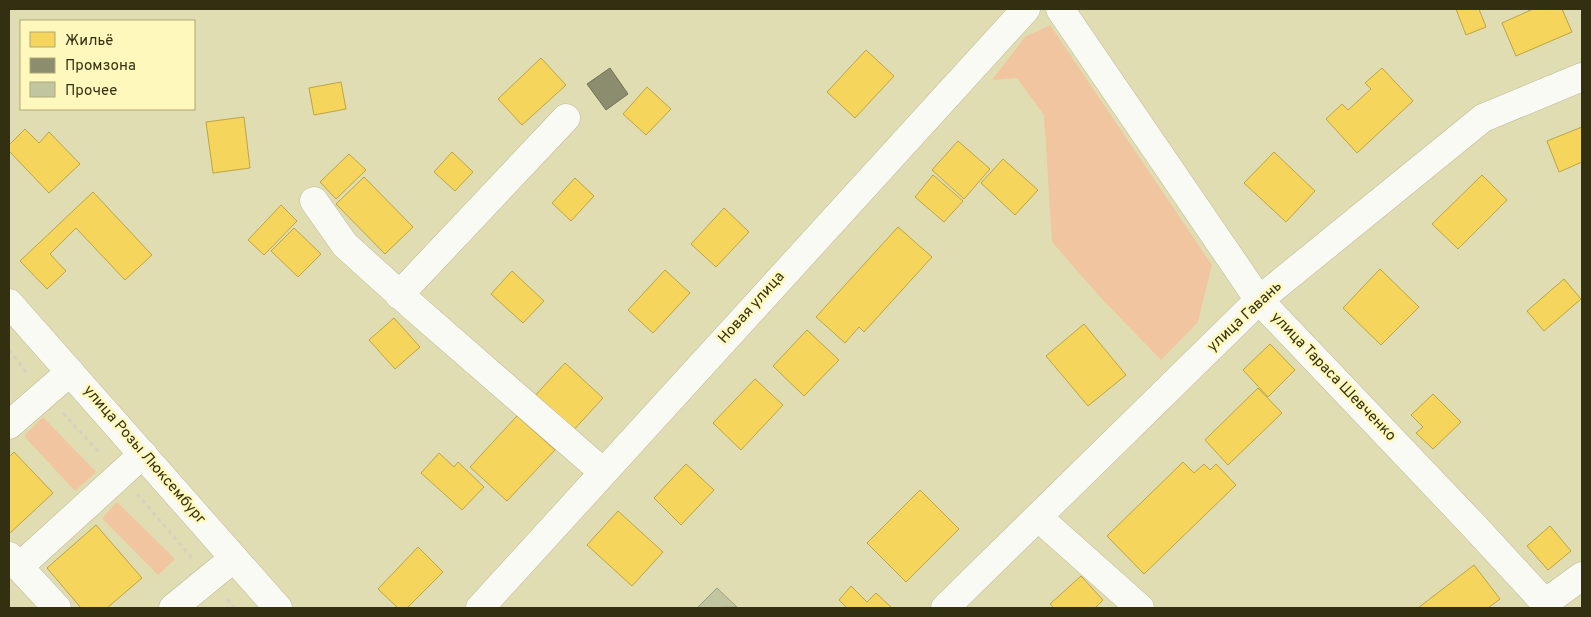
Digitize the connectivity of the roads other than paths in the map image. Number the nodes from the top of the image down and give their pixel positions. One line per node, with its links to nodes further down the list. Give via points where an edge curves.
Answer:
1 (1026, 9): 12 (street, Новая улица)
2 (1060, 9): 7 (street, улица Тараса Шевченко)
3 (1582, 77): 7 (street, улица Гавань, via 1483,118)
4 (566, 118): 6 (street)
5 (314, 201): 6 (street, via 345,245)
6 (399, 294): 12 (street)
7 (1259, 300): 13 (street, улица Гавань); 17 (street, улица Тараса Шевченко, via 1474,526)
8 (9, 303): 9 (street, улица Розы Люксембург)
9 (70, 372): 10 (street); 11 (street, улица Розы Люксембург)
10 (9, 425)
11 (142, 454): 14 (street, улица Розы Люксембург); 15 (street)
12 (603, 472): 21 (street, Новая улица)
13 (1039, 518): 22 (street, улица Гавань); 23 (street)
14 (234, 558): 19 (street); 20 (street, улица Розы Люксембург)
15 (14, 562): 18 (street)
16 (1582, 576): 17 (street)
17 (1545, 606)
18 (57, 608)
19 (173, 608)
20 (278, 608)
21 (480, 608)
22 (945, 608)
23 (1140, 608)

